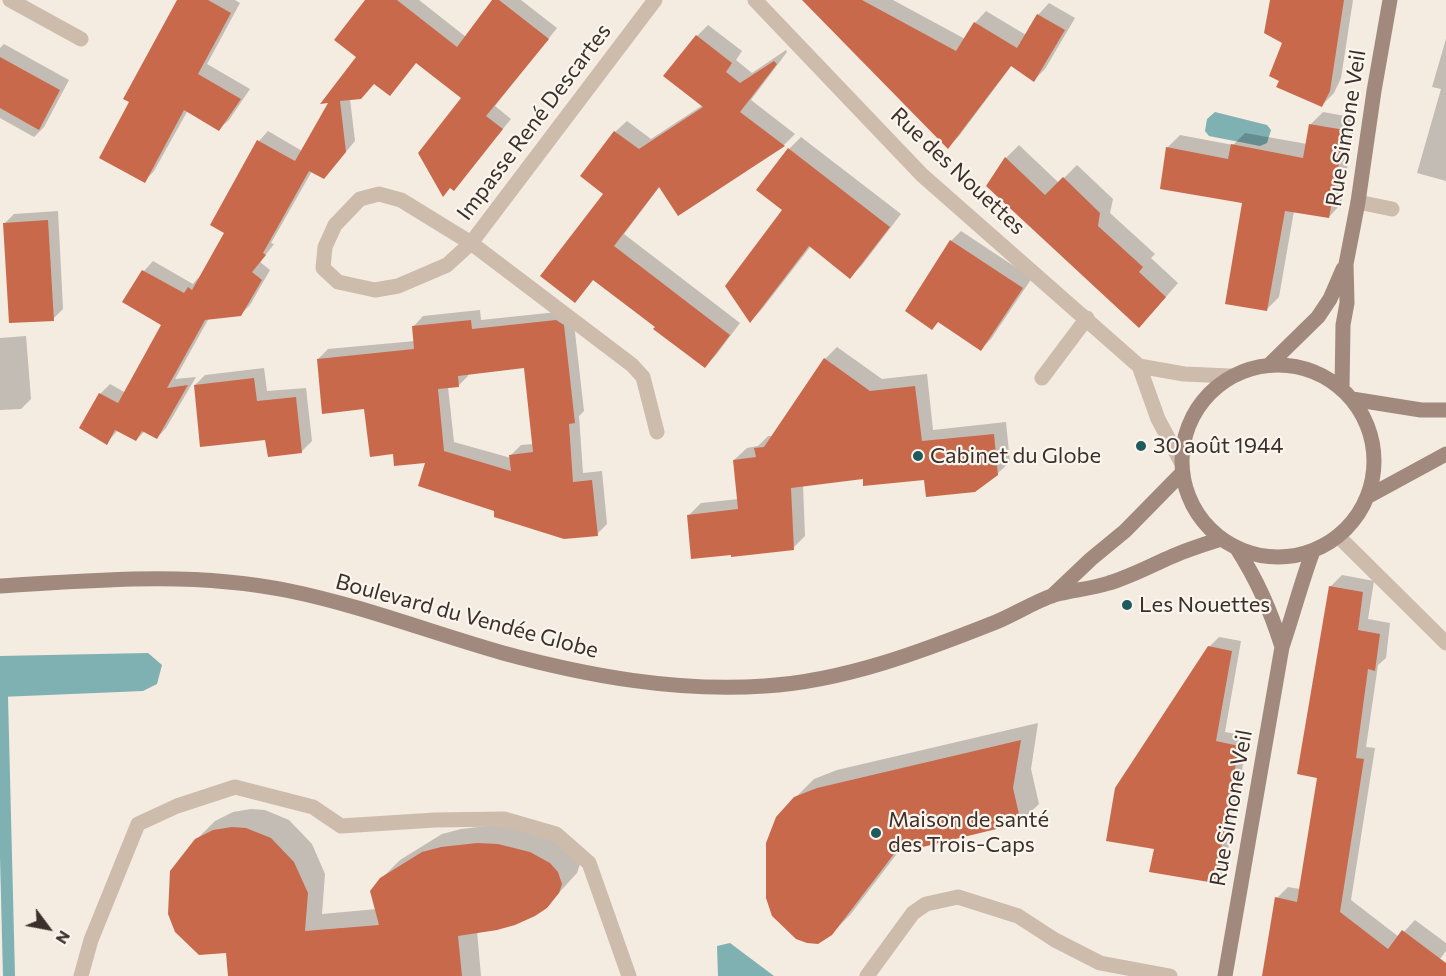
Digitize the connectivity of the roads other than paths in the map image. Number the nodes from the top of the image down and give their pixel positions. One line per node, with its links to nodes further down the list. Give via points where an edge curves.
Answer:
1 (10, 0): 5 (street)
2 (655, 0): 8 (street, Impasse René Descartes)
3 (755, 0): 10 (street, Rue des Nouettes, via 922,175)
4 (1390, 0): 6 (main road, Rue Simone Veil)
5 (81, 39)
6 (1358, 202): 7 (street); 9 (main road, Rue Simone Veil)
7 (1392, 209)
8 (471, 243): 8 (street, Impasse René Descartes, via 447,266 398,286 375,290 338,282 323,268 325,247 335,225 360,199 379,194 400,200); 17 (street, Impasse René Descartes, via 632,365 643,377)
9 (1346, 264): 11 (main road, Rue Simone Veil, via 1318,317); 15 (main road, Rue Simone Veil, via 1343,325)
10 (1087, 318): 12 (street, Rue des Nouettes); 14 (street)
11 (1270, 364): 13 (main road); 15 (main road, via 1296,366 1321,374)
12 (1139, 366): 13 (street, via 1184,374); 19 (street, Rue des Nouettes, via 1158,419)
13 (1230, 376): 19 (main road, via 1204,399 1187,428)
14 (1042, 378)
15 (1347, 394): 16 (main road, via 1421,410); 20 (main road, via 1369,429 1374,463)
16 (1446, 410)
17 (657, 432)
18 (1446, 454): 20 (main road)
19 (1182, 467): 22 (main road, via 1189,498 1202,520); 26 (main road, Boulevard du Vendée Globe, via 1125,531)
20 (1367, 497): 21 (main road)
21 (1338, 536): 24 (main road); 27 (street)
22 (1221, 538): 23 (main road); 26 (main road, Boulevard du Vendée Globe, via 1107,584)
23 (1236, 547): 24 (main road, via 1261,556 1287,557); 28 (main road, Rue Simone Veil, via 1265,599)
24 (1313, 551): 28 (main road, Rue Simone Veil)
25 (0, 586): 26 (main road, Boulevard du Vendée Globe, via 174,578 237,582 327,600 574,671 647,682 734,687 800,683 889,661 988,625)
26 (1052, 596)
27 (1446, 643)
28 (1282, 647): 33 (main road, Rue Simone Veil)
29 (81, 976): 30 (street, via 91,940 138,824 235,787 313,807 341,826 504,819 556,834 589,863)
30 (628, 976)
31 (867, 976): 32 (street, via 913,912 926,904 958,897 1018,916 1100,963)
32 (1170, 976)
33 (1225, 976)

